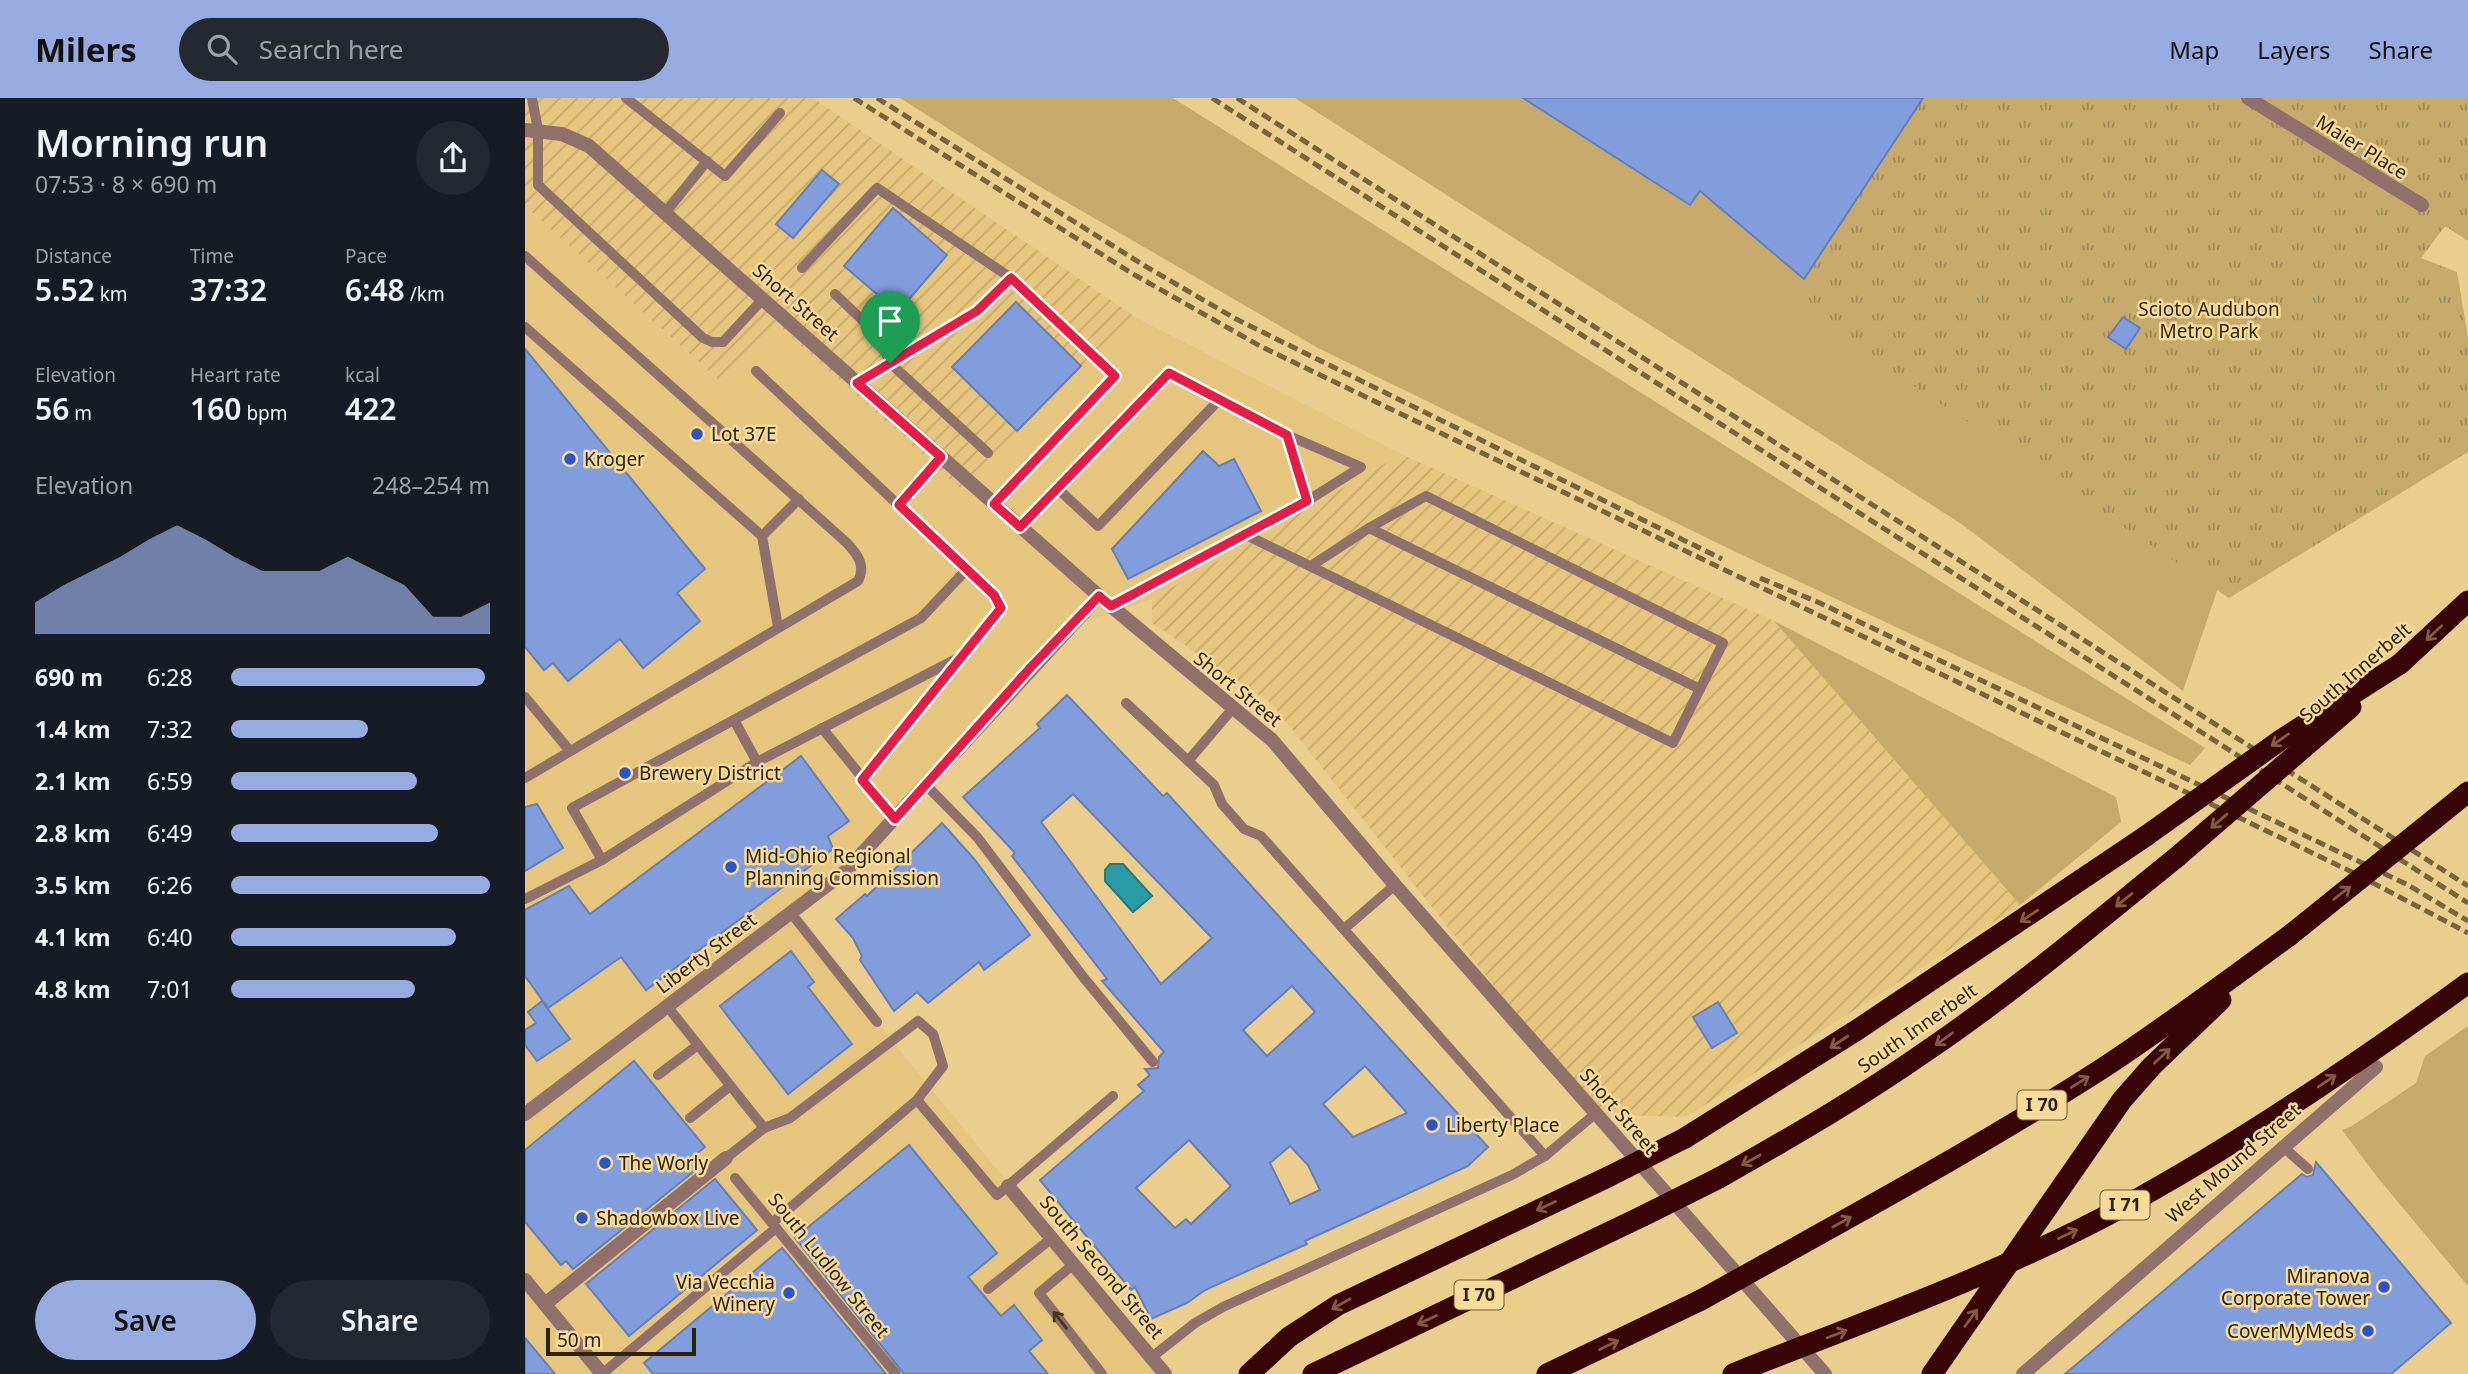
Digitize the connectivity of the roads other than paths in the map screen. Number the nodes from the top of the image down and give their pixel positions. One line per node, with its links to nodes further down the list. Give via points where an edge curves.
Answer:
1 (531, 98): 5 (lane)
2 (626, 98): 6 (lane)
3 (2248, 98): 7 (street, Maier Place)
4 (780, 113): 6 (lane, via 725,176)
5 (532, 130): 8 (street, Short Street, via 562,134 589,146); 13 (lane, via 538,185 703,338 723,342)
6 (707, 162): 8 (lane)
7 (2422, 205)
8 (665, 213): 13 (street, Short Street)
9 (525, 256): 23 (lane)
10 (802, 268): 11 (lane, via 877,188)
11 (1011, 278): 15 (lane, via 977,311); 25 (lane, via 1115,376)
12 (835, 294): 15 (lane, via 880,337)
13 (763, 299): 17 (street, Short Street)
14 (525, 327): 30 (lane)
15 (890, 363): 17 (lane); 20 (lane)
16 (756, 371): 26 (lane)
17 (857, 383): 21 (street, Short Street)
18 (1218, 401): 19 (lane); 22 (lane, via 1169,373); 22 (lane, via 1098,526)
19 (1287, 435): 24 (lane); 24 (lane, via 1361,467)
20 (988, 453)
21 (941, 457): 25 (street, Short Street); 26 (lane)
22 (1058, 489): 27 (lane)
23 (799, 499): 30 (lane); 36 (lane, via 859,556 862,573 858,581)
24 (1307, 501): 29 (lane)
25 (994, 504): 27 (street, Short Street)
26 (899, 505): 32 (lane)
27 (1020, 527): 33 (street, Short Street)
28 (1369, 527): 31 (lane); 39 (lane); 39 (lane, via 1426,496 1723,643)
29 (1244, 534): 31 (lane); 35 (lane)
30 (762, 536): 36 (lane)
31 (1311, 566): 39 (lane, via 1673,743)
32 (967, 569): 37 (lane, via 1001,608); 43 (lane, via 921,618)
33 (1099, 596): 35 (street, Short Street); 50 (street, Liberty Street)
34 (2468, 601): 38 (highway, South Innerbelt / I 70, one-way to 38)
35 (1111, 606): 42 (street, Short Street)
36 (778, 627): 45 (lane)
37 (964, 655): 44 (lane); 49 (lane)
38 (2400, 664): 86 (highway, one-way to 86, bridge, via 2282,739 1869,1023 1685,1138 1338,1305 1289,1337); 92 (highway, South Innerbelt / I 70, one-way to 92, bridge, via 2177,857 2034,973 1826,1118 1643,1216)
39 (1700, 689)
40 (525, 697): 45 (lane)
41 (1126, 703): 46 (lane)
42 (1234, 707): 46 (lane); 54 (street, Short Street, via 1296,766)
43 (734, 720): 47 (lane); 53 (lane, via 572,808)
44 (823, 727): 47 (lane); 49 (lane)
45 (570, 751): 48 (lane)
46 (1188, 761): 57 (lane, via 1215,785 1222,804 1244,829 1261,836)
47 (757, 762): 53 (lane)
48 (525, 778)
49 (862, 780): 52 (lane)
50 (926, 785): 52 (street, Liberty Street); 63 (lane, via 977,837)
51 (2468, 792): 58 (highway, I 70, one-way to 51, bridge)
52 (895, 819): 56 (street, Liberty Street, via 846,871)
53 (602, 860): 55 (lane)
54 (1395, 885): 57 (lane); 70 (street, Short Street)
55 (525, 899)
56 (792, 913): 60 (street, Liberty Street); 61 (lane)
57 (1344, 929): 74 (lane)
58 (2288, 936): 93 (highway, I 70, one-way to 58, bridge, via 1701,1300 1919,1179 2102,1068); 95 (highway, one-way to 58, via 2122,1100 2151,1066)
59 (2468, 983): 87 (highway, I 71, one-way to 59, bridge, via 1940,1293 2121,1208 2278,1115)
60 (667, 1006): 62 (lane); 69 (street, Liberty Street)
61 (877, 1022)
62 (698, 1045): 65 (lane); 66 (lane)
63 (1153, 1062)
64 (2376, 1067): 73 (street, West Mound Street)
65 (658, 1076)
66 (730, 1086): 71 (lane); 72 (lane)
67 (1113, 1096): 78 (lane)
68 (917, 1100): 72 (lane, via 943,1066 933,1034 918,1021 790,1118); 78 (lane, via 997,1195); 79 (lane)
69 (525, 1114)
70 (1595, 1114): 74 (lane); 94 (street, Short Street)
71 (690, 1118)
72 (764, 1128): 75 (lane)
73 (2282, 1146): 76 (lane); 96 (street, West Mound Street)
74 (1545, 1156): 85 (lane, via 1223,1307)
75 (726, 1158): 84 (street)
76 (2308, 1169)
77 (735, 1178): 79 (lane, South Ludlow Street)
78 (1008, 1186): 80 (street, South Second Street)
79 (774, 1226): 88 (lane); 89 (lane, South Ludlow Street)
80 (1052, 1238): 81 (street, South Second Street); 83 (lane)
81 (1074, 1264): 85 (street, South Second Street); 90 (lane, one-way to 81, via 1038,1293)
82 (525, 1280): 84 (street)
83 (988, 1289)
84 (545, 1304): 88 (street)
85 (1152, 1357): 91 (street, South Second Street)
86 (1252, 1371)
87 (1742, 1371)
88 (597, 1372)
89 (896, 1374)
90 (1102, 1374)
91 (1165, 1374)
92 (1313, 1374)
93 (1547, 1374)
94 (1825, 1374)
95 (1932, 1374)
96 (2022, 1374)

